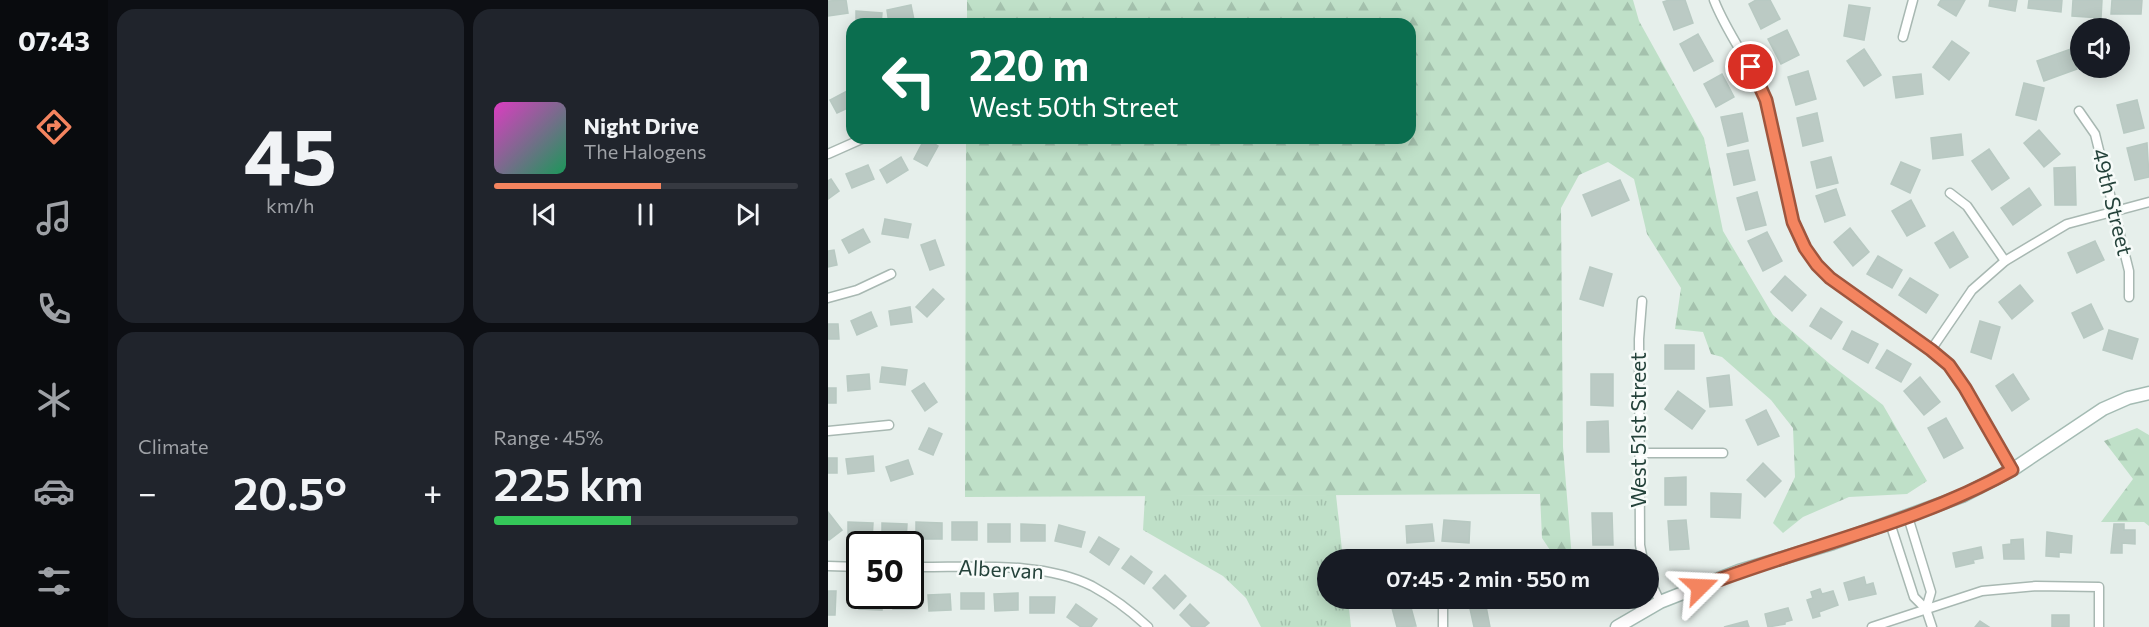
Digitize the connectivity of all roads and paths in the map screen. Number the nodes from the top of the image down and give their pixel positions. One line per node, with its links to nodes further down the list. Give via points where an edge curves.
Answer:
1 (1714, 0): 15 (street, via 1766,100 1793,222 1805,248 1830,278)
2 (1913, 0): 3 (street)
3 (1903, 37)
4 (2079, 111): 9 (street, 49th Street, via 2095,134)
5 (850, 144): 6 (street)
6 (828, 154)
7 (1950, 193): 10 (street, via 1967,206)
8 (2149, 202): 9 (street)
9 (2114, 211): 10 (street, via 2067,224); 12 (street, 49th Street, via 2129,271)
10 (2005, 261): 15 (street, via 1972,290)
11 (891, 274): 13 (street)
12 (2128, 297)
13 (828, 298)
14 (1642, 301): 19 (street, West 51st Street)
15 (1931, 350): 21 (street, via 1955,373)
16 (2149, 393): 21 (main road, via 2103,410)
17 (888, 426): 18 (street)
18 (828, 431)
19 (1640, 453): 20 (street); 24 (street, West 51st Street)
20 (1723, 453)
21 (2012, 470): 22 (main road, via 1962,496)
22 (1908, 517): 23 (main road); 30 (street, via 1931,592)
23 (1890, 523): 28 (main road); 30 (street, via 1914,597)
24 (1641, 549)
25 (828, 566): 26 (street)
26 (846, 567)
27 (924, 567): 31 (street, Albervan, via 1026,568 1056,573 1110,597)
28 (1660, 602): 33 (main road)
29 (1443, 609): 32 (street)
30 (1926, 609): 34 (street); 35 (street); 36 (street, via 1982,591 2099,587)
31 (1148, 627)
32 (1443, 627)
33 (1617, 627)
34 (1872, 627)
35 (1932, 627)
36 (2099, 627)

